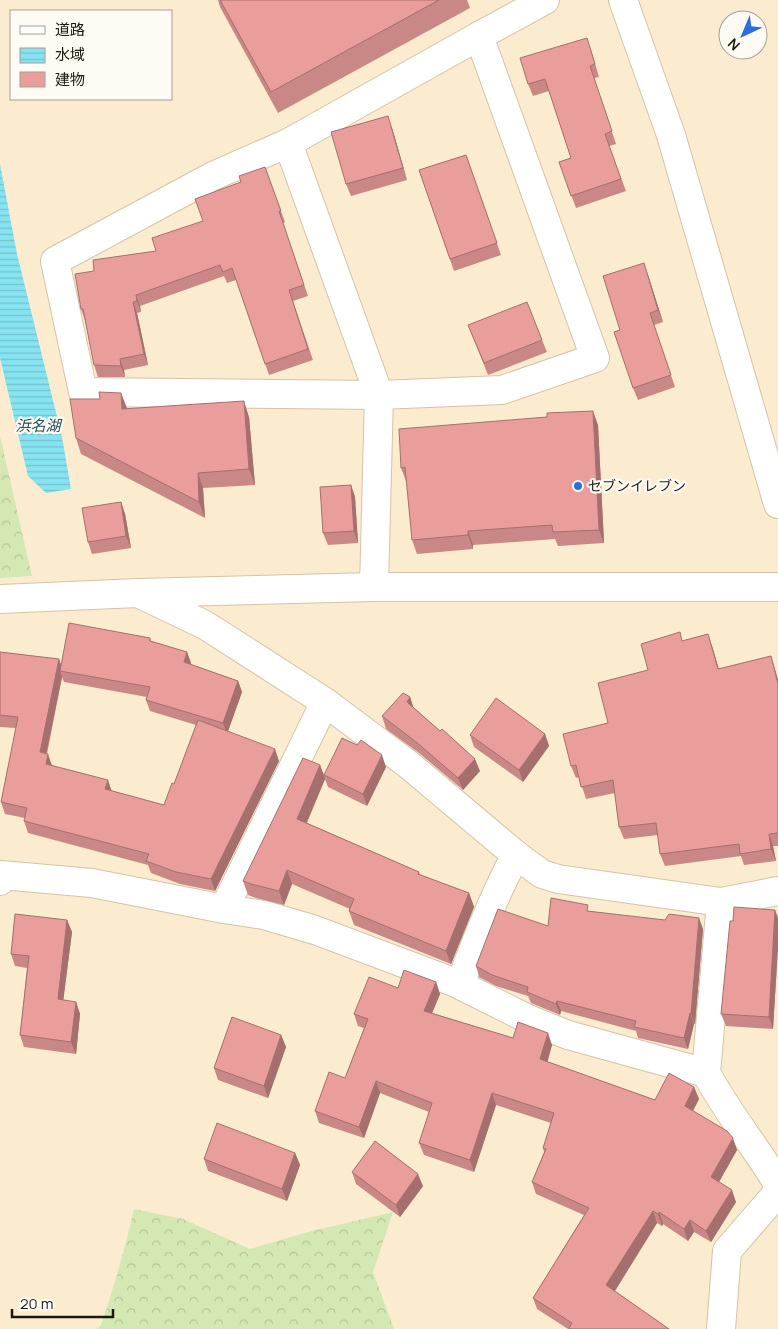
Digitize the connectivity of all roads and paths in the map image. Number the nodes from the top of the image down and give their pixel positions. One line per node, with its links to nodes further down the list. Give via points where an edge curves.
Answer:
1 (545, 0): 3 (street)
2 (623, 0): 6 (street, via 671,134)
3 (479, 36): 4 (street); 5 (street, via 595,358 502,390)
4 (288, 143): 5 (street); 5 (street, via 213,176 55,261 82,392)
5 (379, 395): 7 (street)
6 (778, 504)
7 (374, 587): 8 (street); 9 (street)
8 (778, 587)
9 (138, 592): 10 (street); 11 (street, via 205,625)
10 (0, 599)
11 (325, 702): 12 (street, via 409,766); 16 (street)
12 (516, 855): 15 (street, via 542,874 558,879); 17 (street, via 480,930)
13 (0, 881): 16 (street, via 1,875 92,883)
14 (778, 891): 15 (street)
15 (721, 902): 18 (street)
16 (224, 909): 17 (street, via 264,915 316,930)
17 (460, 985): 18 (street, via 550,1029)
18 (706, 1073): 19 (street, via 719,1098)
19 (778, 1184)
20 (778, 1192): 21 (street, via 727,1251)
21 (721, 1329)

